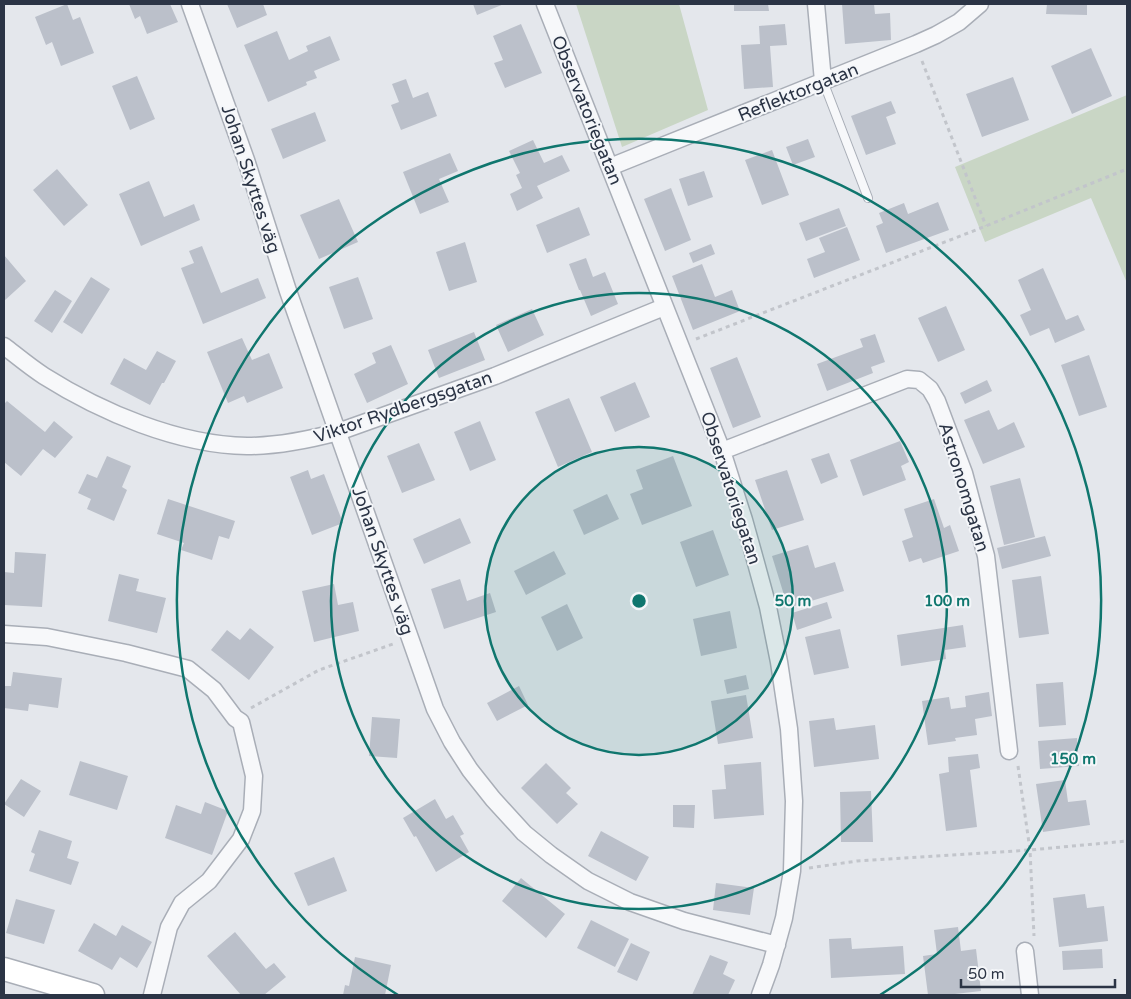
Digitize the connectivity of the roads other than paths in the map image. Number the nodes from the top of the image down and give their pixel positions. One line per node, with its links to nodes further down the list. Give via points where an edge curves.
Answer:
1 (190, 4): 10 (street, Johan Skyttes väg)
2 (545, 4): 6 (street, Observatoriegatan)
3 (816, 4): 5 (street)
4 (980, 4): 5 (street, Reflektorgatan, via 959,22 936,35)
5 (823, 81): 6 (street, Reflektorgatan); 7 (lane)
6 (610, 167): 8 (street, Observatoriegatan)
7 (868, 198)
8 (664, 307): 10 (street, Viktor Rydbergsgatan, via 495,376); 11 (street, Observatoriegatan)
9 (4, 346): 10 (street, Viktor Rydbergsgatan, via 43,376 91,403 138,424 184,438 247,446 282,444)
10 (338, 432): 14 (street, Johan Skyttes väg, via 435,709 452,742 492,799 524,832 588,881 630,902 684,921)
11 (722, 451): 13 (street, Astronomgatan, via 907,379 919,380 930,388 964,473 986,556); 14 (street, Observatoriegatan, via 768,607 789,729 794,801 792,871)
12 (4, 634): 18 (street, via 47,637 188,670 214,690 241,722 254,776 252,811 241,839 209,881 182,903 169,927)
13 (1010, 751)
14 (777, 945): 19 (street, Observatoriegatan)
15 (1025, 951): 20 (street)
16 (4, 969): 17 (street)
17 (93, 995)
18 (152, 995)
19 (760, 995)
20 (1030, 995)

